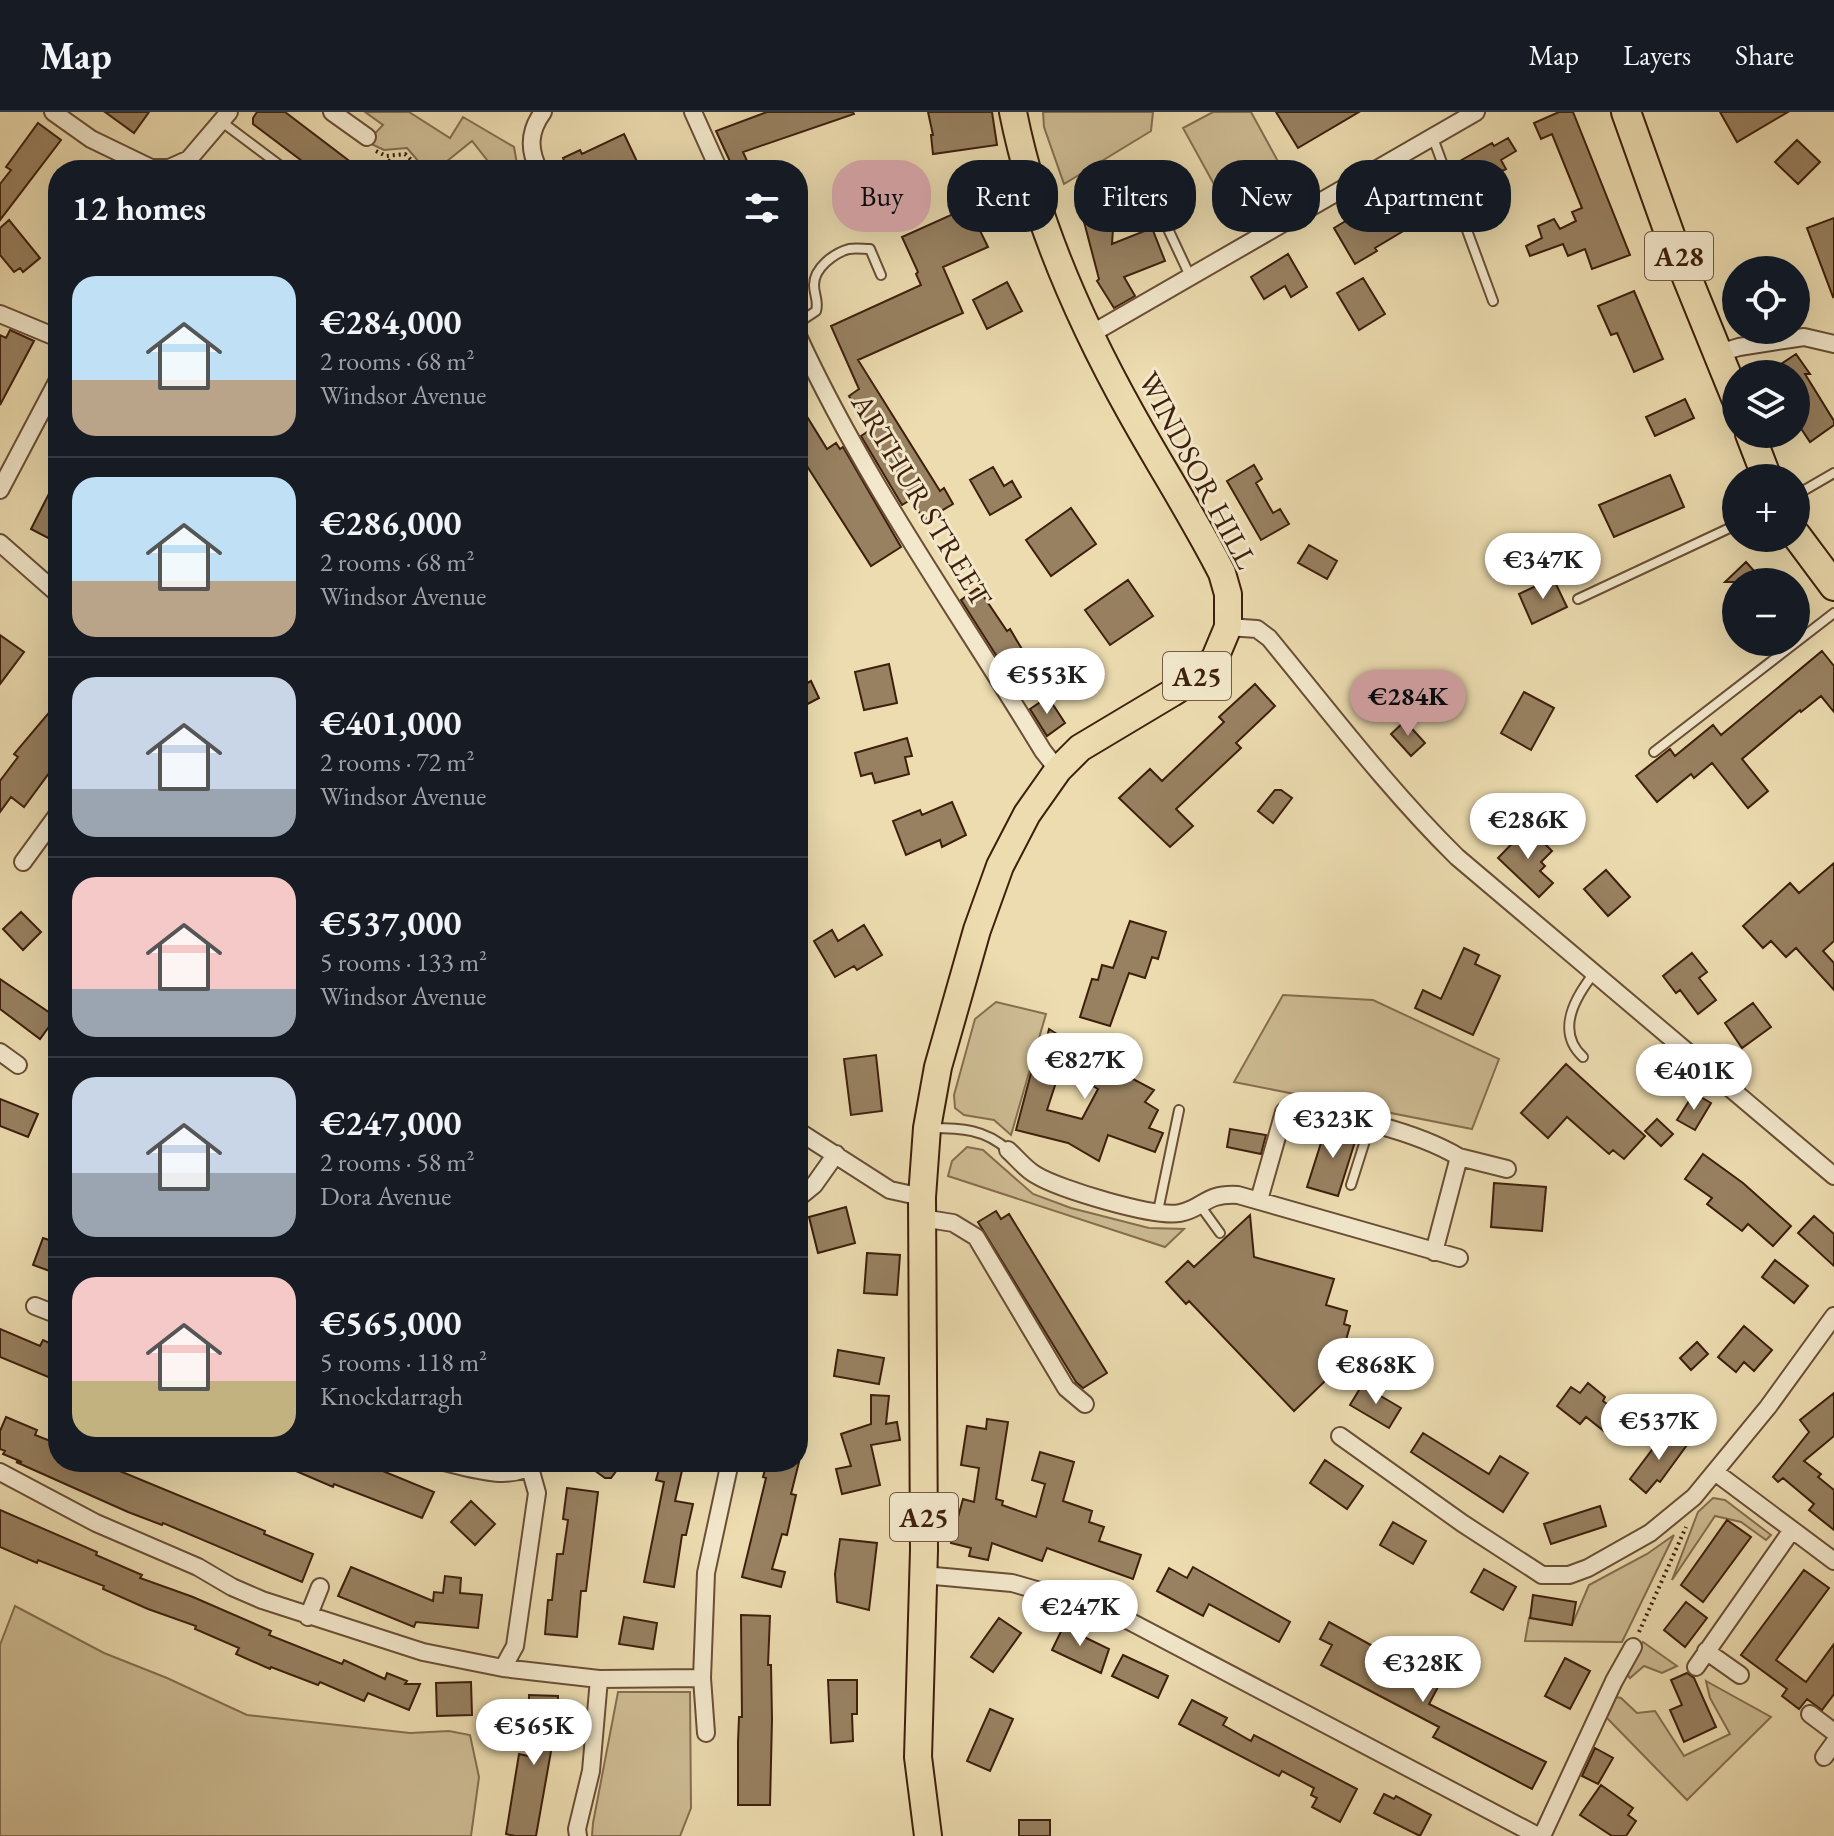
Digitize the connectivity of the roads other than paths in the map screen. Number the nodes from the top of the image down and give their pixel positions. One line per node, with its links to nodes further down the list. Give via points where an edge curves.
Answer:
1 (53, 112): 11 (street)
2 (332, 112): 9 (street)
3 (543, 112): 14 (street, via 529,143)
4 (693, 112): 15 (street)
5 (1013, 112): 23 (main road, WINDSOR HILL / A25, via 1024,165 1050,240)
6 (1476, 112): 10 (street)
7 (1626, 112): 25 (highway, A28)
8 (226, 117): 12 (street); 13 (lane)
9 (367, 137)
10 (1433, 138): 18 (street); 19 (lane)
11 (132, 160)
12 (187, 160)
13 (275, 160)
14 (535, 160)
15 (715, 160)
16 (1169, 232): 18 (lane)
17 (881, 275): 21 (lane, via 870,249 850,249 832,258 819,269 814,285 819,301)
18 (1191, 278): 23 (street)
19 (1493, 301)
20 (0, 314): 22 (street)
21 (808, 316)
22 (48, 334)
23 (1091, 334): 39 (main road, WINDSOR HILL / A25, via 1222,573)
24 (1834, 344): 25 (street, via 1804,337)
25 (1719, 353): 27 (highway, A28)
26 (808, 358): 41 (street, ARTHUR STREET, via 904,531)
27 (1722, 361)
28 (48, 399): 31 (street)
29 (1834, 473): 30 (lane)
30 (1810, 487)
31 (0, 490)
32 (1722, 532): 37 (lane)
33 (0, 543): 35 (street)
34 (1809, 552): 36 (highway)
35 (48, 585)
36 (1834, 586)
37 (1578, 599)
38 (1834, 613): 40 (lane)
39 (1228, 627): 41 (main road, WINDSOR HILL / A25, via 1215,658 1197,677 1080,748); 44 (street, via 1257,629 1269,638 1429,830)
40 (1654, 752)
41 (1058, 770): 50 (main road, WINDSOR HILL / A25, via 1000,866 938,1067)
42 (48, 828): 43 (street)
43 (23, 862)
44 (1595, 971): 46 (lane, via 1568,1023 1574,1048); 56 (street)
45 (0, 1052): 47 (street)
46 (1583, 1057)
47 (18, 1065)
48 (1179, 1110): 62 (lane)
49 (1370, 1125): 54 (street, via 1439,1145); 57 (lane); 59 (street, via 1290,1107 1284,1112)
50 (927, 1128): 52 (lane, via 974,1130); 61 (main road, WINDSOR HILL / A25)
51 (808, 1137): 53 (street)
52 (1008, 1150): 62 (street, via 1033,1174 1061,1187)
53 (836, 1154): 58 (street); 61 (street)
54 (1459, 1157): 55 (street); 64 (street)
55 (1507, 1169)
56 (1834, 1176)
57 (1351, 1185)
58 (808, 1190)
59 (1259, 1200): 60 (street, via 1221,1194); 64 (street)
60 (1198, 1204): 62 (street, via 1179,1213); 63 (lane)
61 (922, 1208): 69 (street, via 976,1237 1066,1388); 77 (main road, A25)
62 (1158, 1211)
63 (1220, 1233)
64 (1434, 1252): 65 (street)
65 (1459, 1258)
66 (35, 1306): 67 (street)
67 (48, 1311)
68 (1834, 1316): 74 (street)
69 (1085, 1404)
70 (1340, 1436): 74 (street, via 1542,1575 1569,1575 1588,1568 1650,1533)
71 (0, 1472): 79 (street, via 96,1523)
72 (535, 1472): 83 (street, via 537,1493 515,1646)
73 (728, 1472): 85 (street, via 706,1573)
74 (1715, 1472): 75 (street)
75 (1792, 1530): 76 (street); 81 (street)
76 (1834, 1561)
77 (923, 1575): 93 (main road, A25, via 918,1757); 94 (street, via 1012,1583 1110,1611)
78 (320, 1587): 79 (street)
79 (308, 1617): 83 (street, via 423,1652)
80 (1633, 1647): 94 (street)
81 (1706, 1651): 82 (street); 84 (street)
82 (1696, 1667)
83 (503, 1668): 86 (street)
84 (1740, 1675)
85 (702, 1678): 86 (street); 89 (street)
86 (599, 1679): 92 (street, via 591,1771)
87 (1810, 1714): 88 (street)
88 (1834, 1732)
89 (706, 1733)
90 (1834, 1743): 91 (street)
91 (1824, 1757)
92 (578, 1836)
93 (928, 1836)
94 (1540, 1836)

